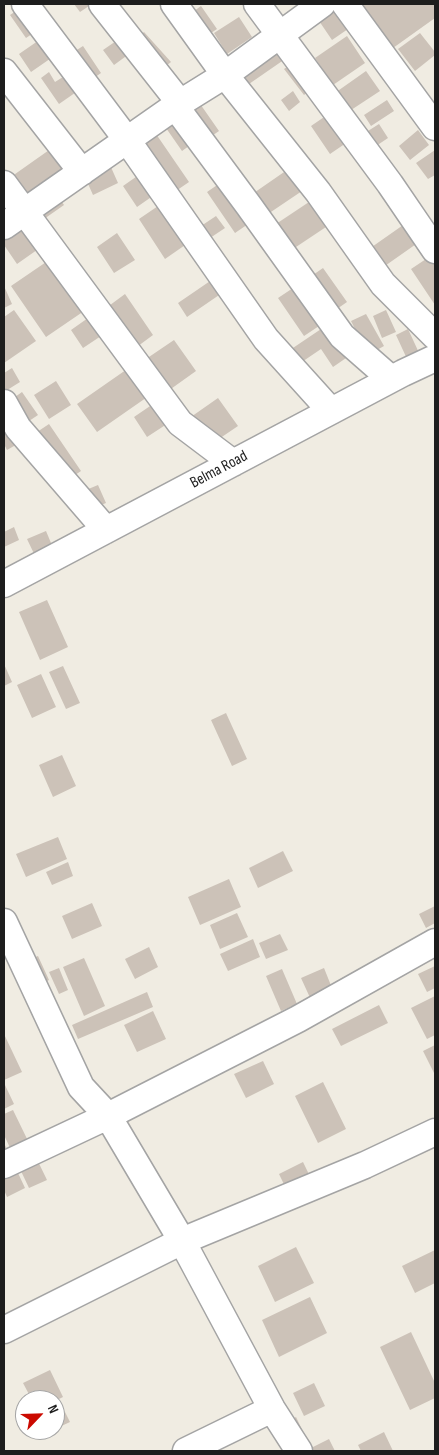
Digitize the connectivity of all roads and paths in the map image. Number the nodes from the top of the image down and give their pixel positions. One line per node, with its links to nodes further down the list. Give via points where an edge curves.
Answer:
1 (25, 4): 12 (street)
2 (102, 4): 10 (street)
3 (174, 4): 9 (street)
4 (257, 4): 7 (street)
5 (322, 4): 7 (street)
6 (345, 4): 11 (street)
7 (280, 33): 9 (street); 16 (street)
8 (4, 72): 13 (street)
9 (225, 75): 10 (street); 17 (street, via 318,192 383,284)
10 (178, 105): 12 (street); 19 (street, via 342,336)
11 (435, 127)
12 (127, 140): 13 (street); 21 (street, via 266,339)
13 (82, 172): 15 (street)
14 (4, 184): 15 (street)
15 (14, 219): 22 (street, via 180,423)
16 (435, 250)
17 (435, 336)
18 (435, 358): 19 (street, Belma Road)
19 (391, 379): 21 (street, Belma Road)
20 (4, 403): 23 (street, via 18,428)
21 (331, 411): 22 (street, Belma Road)
22 (232, 463): 23 (street, Belma Road)
23 (106, 530): 24 (street, Belma Road)
24 (4, 584)
25 (4, 922): 27 (street, via 82,1087)
26 (435, 942): 27 (street, via 298,1019)
27 (108, 1116): 29 (street); 30 (street)
28 (435, 1132): 30 (street, via 365,1165)
29 (4, 1165)
30 (182, 1241): 31 (street); 32 (street)
31 (4, 1330)
32 (272, 1409): 33 (street); 34 (street)
33 (186, 1451)
34 (299, 1451)

